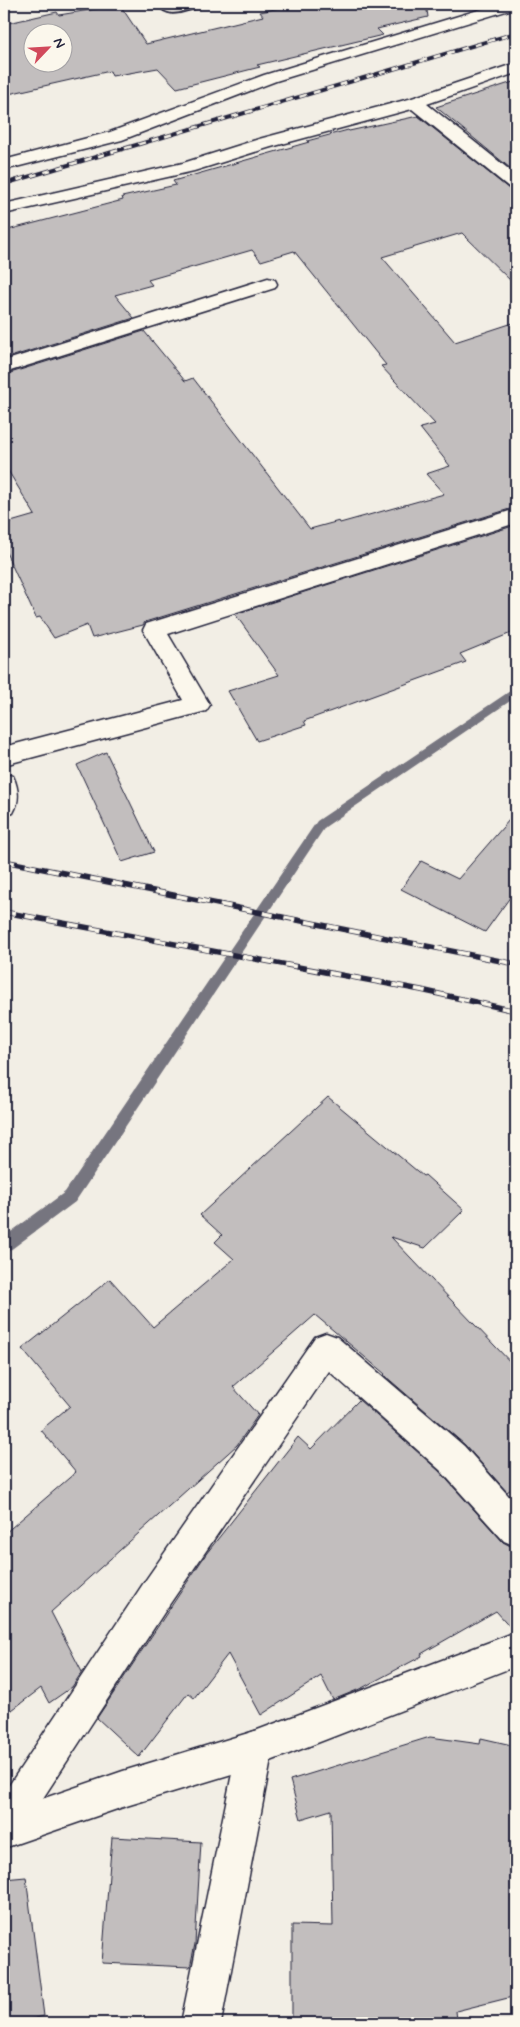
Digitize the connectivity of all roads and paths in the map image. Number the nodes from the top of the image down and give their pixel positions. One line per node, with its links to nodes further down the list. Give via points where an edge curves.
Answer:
1 (164, 4): 2 (lane, via 171,10)
2 (193, 4)
3 (514, 4): 6 (street, via 270,78 116,136)
4 (516, 68): 5 (street)
5 (415, 103): 7 (street); 8 (street, via 188,166)
6 (4, 165)
7 (516, 184)
8 (4, 209)
9 (268, 284): 10 (street)
10 (4, 367)
11 (516, 516): 12 (street, via 154,630 198,706)
12 (4, 756)
13 (4, 783): 14 (street)
14 (4, 806)
15 (516, 1530): 18 (street, via 452,1458 326,1348 157,1593)
16 (516, 1649): 17 (street)
17 (255, 1749): 19 (street); 20 (street)
18 (4, 1825)
19 (4, 1830)
20 (201, 2023)

